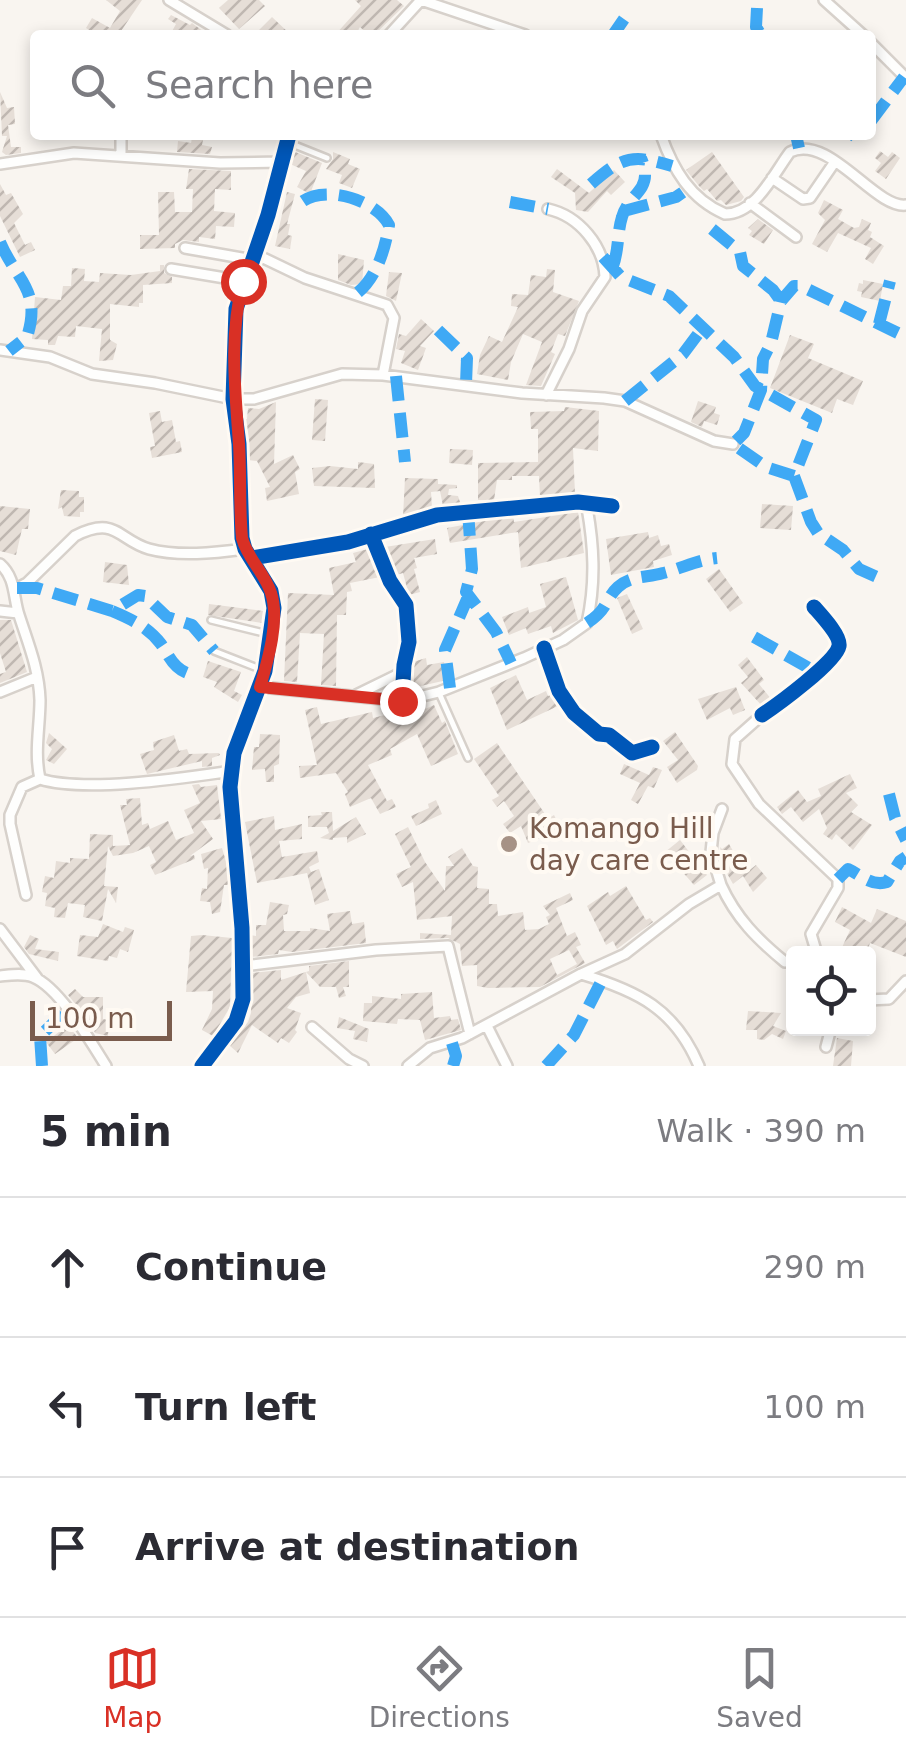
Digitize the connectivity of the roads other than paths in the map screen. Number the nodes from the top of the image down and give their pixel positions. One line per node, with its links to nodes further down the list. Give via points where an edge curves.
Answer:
1 (169, 0): 3 (street)
2 (824, 0): 6 (street)
3 (218, 30)
4 (394, 30): 5 (street, via 421,0)
5 (510, 30)
6 (857, 30)
7 (876, 48): 8 (street)
8 (906, 78)
9 (122, 140): 13 (street)
10 (288, 140): 15 (street)
11 (292, 140): 14 (lane)
12 (663, 140): 19 (street, via 682,180 716,210 734,214)
13 (121, 154): 15 (street); 17 (street)
14 (327, 158)
15 (282, 162): 24 (street)
16 (834, 163): 18 (street, via 799,148); 18 (street, via 810,198); 20 (street, via 892,204)
17 (0, 164)
18 (772, 178): 19 (street)
19 (750, 204): 22 (street)
20 (906, 206)
21 (548, 210): 29 (street, via 598,246 605,277 582,311)
22 (796, 238)
23 (185, 248): 24 (street)
24 (254, 257): 26 (street); 28 (street, via 386,306 394,318)
25 (171, 269): 26 (street)
26 (243, 281): 30 (street)
27 (0, 350): 30 (street)
28 (383, 374): 29 (street); 30 (street, via 342,374)
29 (546, 395): 31 (street, via 625,401)
30 (233, 399): 35 (street, via 240,523)
31 (733, 444)
32 (586, 502): 33 (street); 34 (street, via 437,515); 48 (street, via 595,566 587,623)
33 (612, 506)
34 (371, 534): 35 (street); 44 (street, via 406,605)
35 (249, 554): 37 (street, via 153,549 116,529 83,532); 41 (street, via 271,591)
36 (0, 564): 37 (street)
37 (14, 590): 39 (street)
38 (0, 611): 39 (street)
39 (18, 613): 45 (street)
40 (210, 620): 41 (lane)
41 (271, 634): 43 (street)
42 (214, 651): 43 (lane)
43 (265, 671): 46 (street)
44 (403, 672): 49 (street); 50 (street)
45 (37, 678): 47 (street); 54 (street)
46 (260, 687): 49 (street); 53 (street)
47 (0, 692)
48 (439, 692): 50 (street); 52 (lane)
49 (356, 695): 50 (street)
50 (402, 701)
51 (762, 715): 59 (street, via 735,739 732,764 759,804 838,879 811,934)
52 (468, 758)
53 (232, 772): 54 (street, via 94,785); 61 (street)
54 (40, 779): 57 (street, via 22,787 10,815)
55 (722, 809): 56 (street, via 712,852)
56 (720, 886): 60 (street, via 754,936); 62 (street, via 625,954)
57 (26, 894)
58 (0, 929): 64 (street)
59 (815, 946)
60 (784, 962)
61 (243, 966): 69 (street, via 448,946); 73 (street, via 240,1010)
62 (581, 974): 67 (street); 77 (street, via 658,1008 680,1028)
63 (0, 976): 64 (street)
64 (37, 978): 72 (street)
65 (906, 980): 66 (street, via 889,999)
66 (876, 1000)
67 (487, 1026): 69 (street); 76 (street)
68 (312, 1027): 74 (street)
69 (470, 1034): 75 (street, via 430,1048)
70 (829, 1036): 71 (street)
71 (826, 1047)
72 (106, 1066)
73 (202, 1066)
74 (363, 1066)
75 (408, 1066)
76 (507, 1066)
77 (699, 1066)

